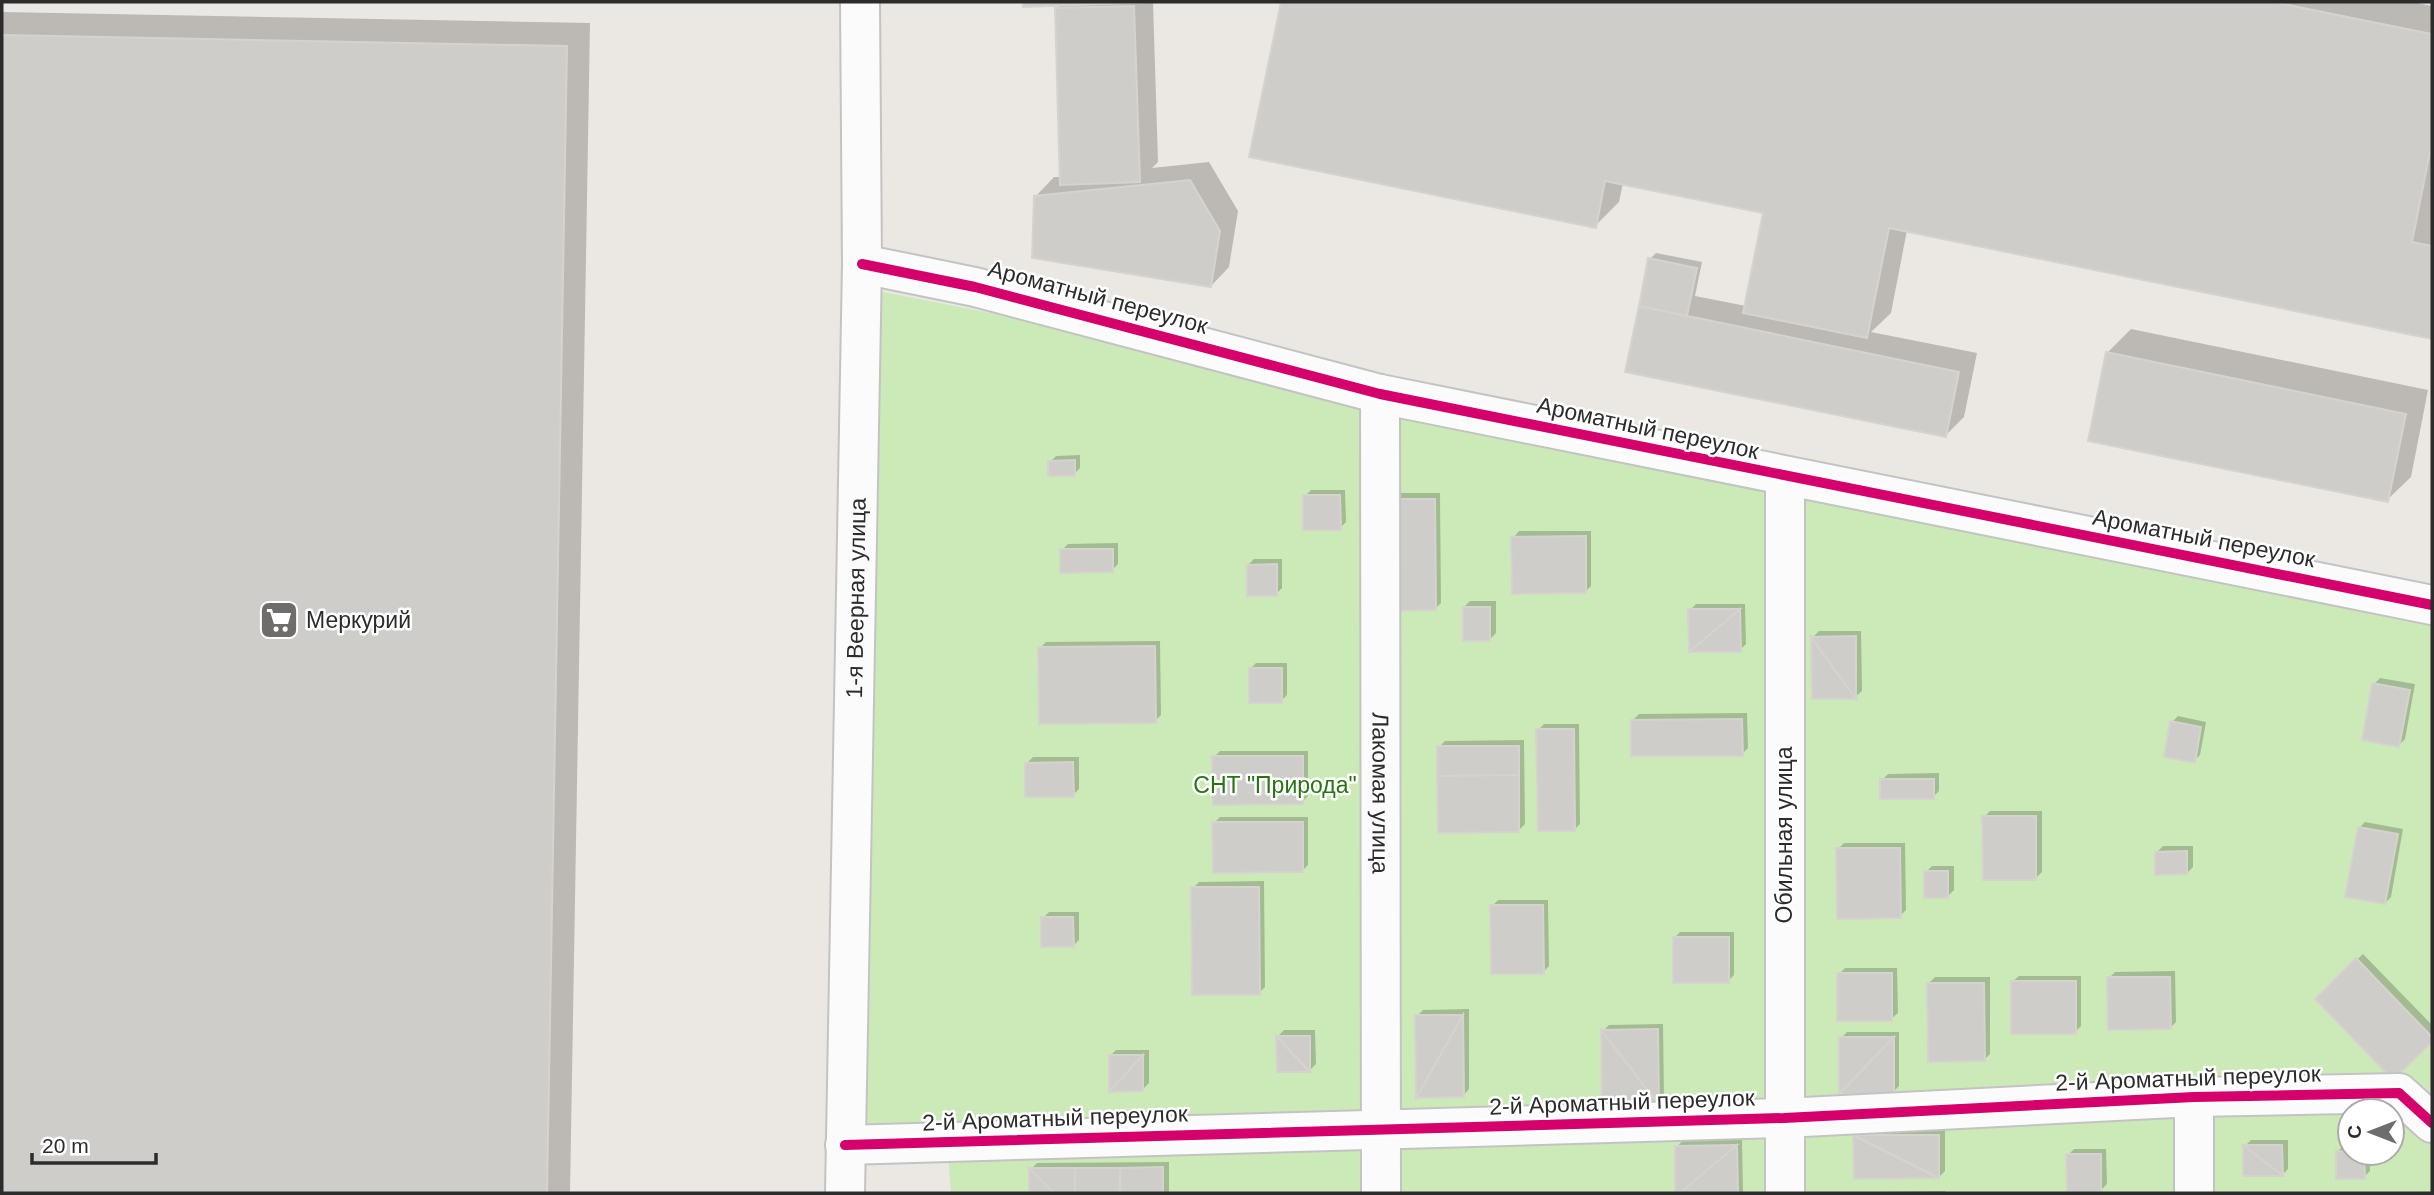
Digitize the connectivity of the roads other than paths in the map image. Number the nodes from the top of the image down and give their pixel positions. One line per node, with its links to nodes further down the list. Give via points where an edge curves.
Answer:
1 (860, 2): 2 (street, 1-я Веерная улица)
2 (862, 264): 3 (street, Ароматный переулок, via 975,286); 10 (street, 1-я Веерная улица)
3 (1380, 394): 4 (street, Ароматный переулок); 9 (street, Лакомая улица)
4 (1785, 477): 5 (street, Ароматный переулок); 7 (street, Обильная улица)
5 (2432, 605)
6 (2194, 1097): 7 (street, 2-й Ароматный переулок); 8 (street, 2-й Ароматный переулок, via 2399,1093); 14 (street)
7 (1784, 1118): 9 (street, 2-й Ароматный переулок); 13 (street, Обильная улица)
8 (2432, 1123)
9 (1381, 1130): 10 (street, 2-й Ароматный переулок); 12 (street, Лакомая улица)
10 (845, 1145): 11 (street, 1-я Веерная улица)
11 (845, 1193)
12 (1381, 1193)
13 (1785, 1193)
14 (2194, 1193)

